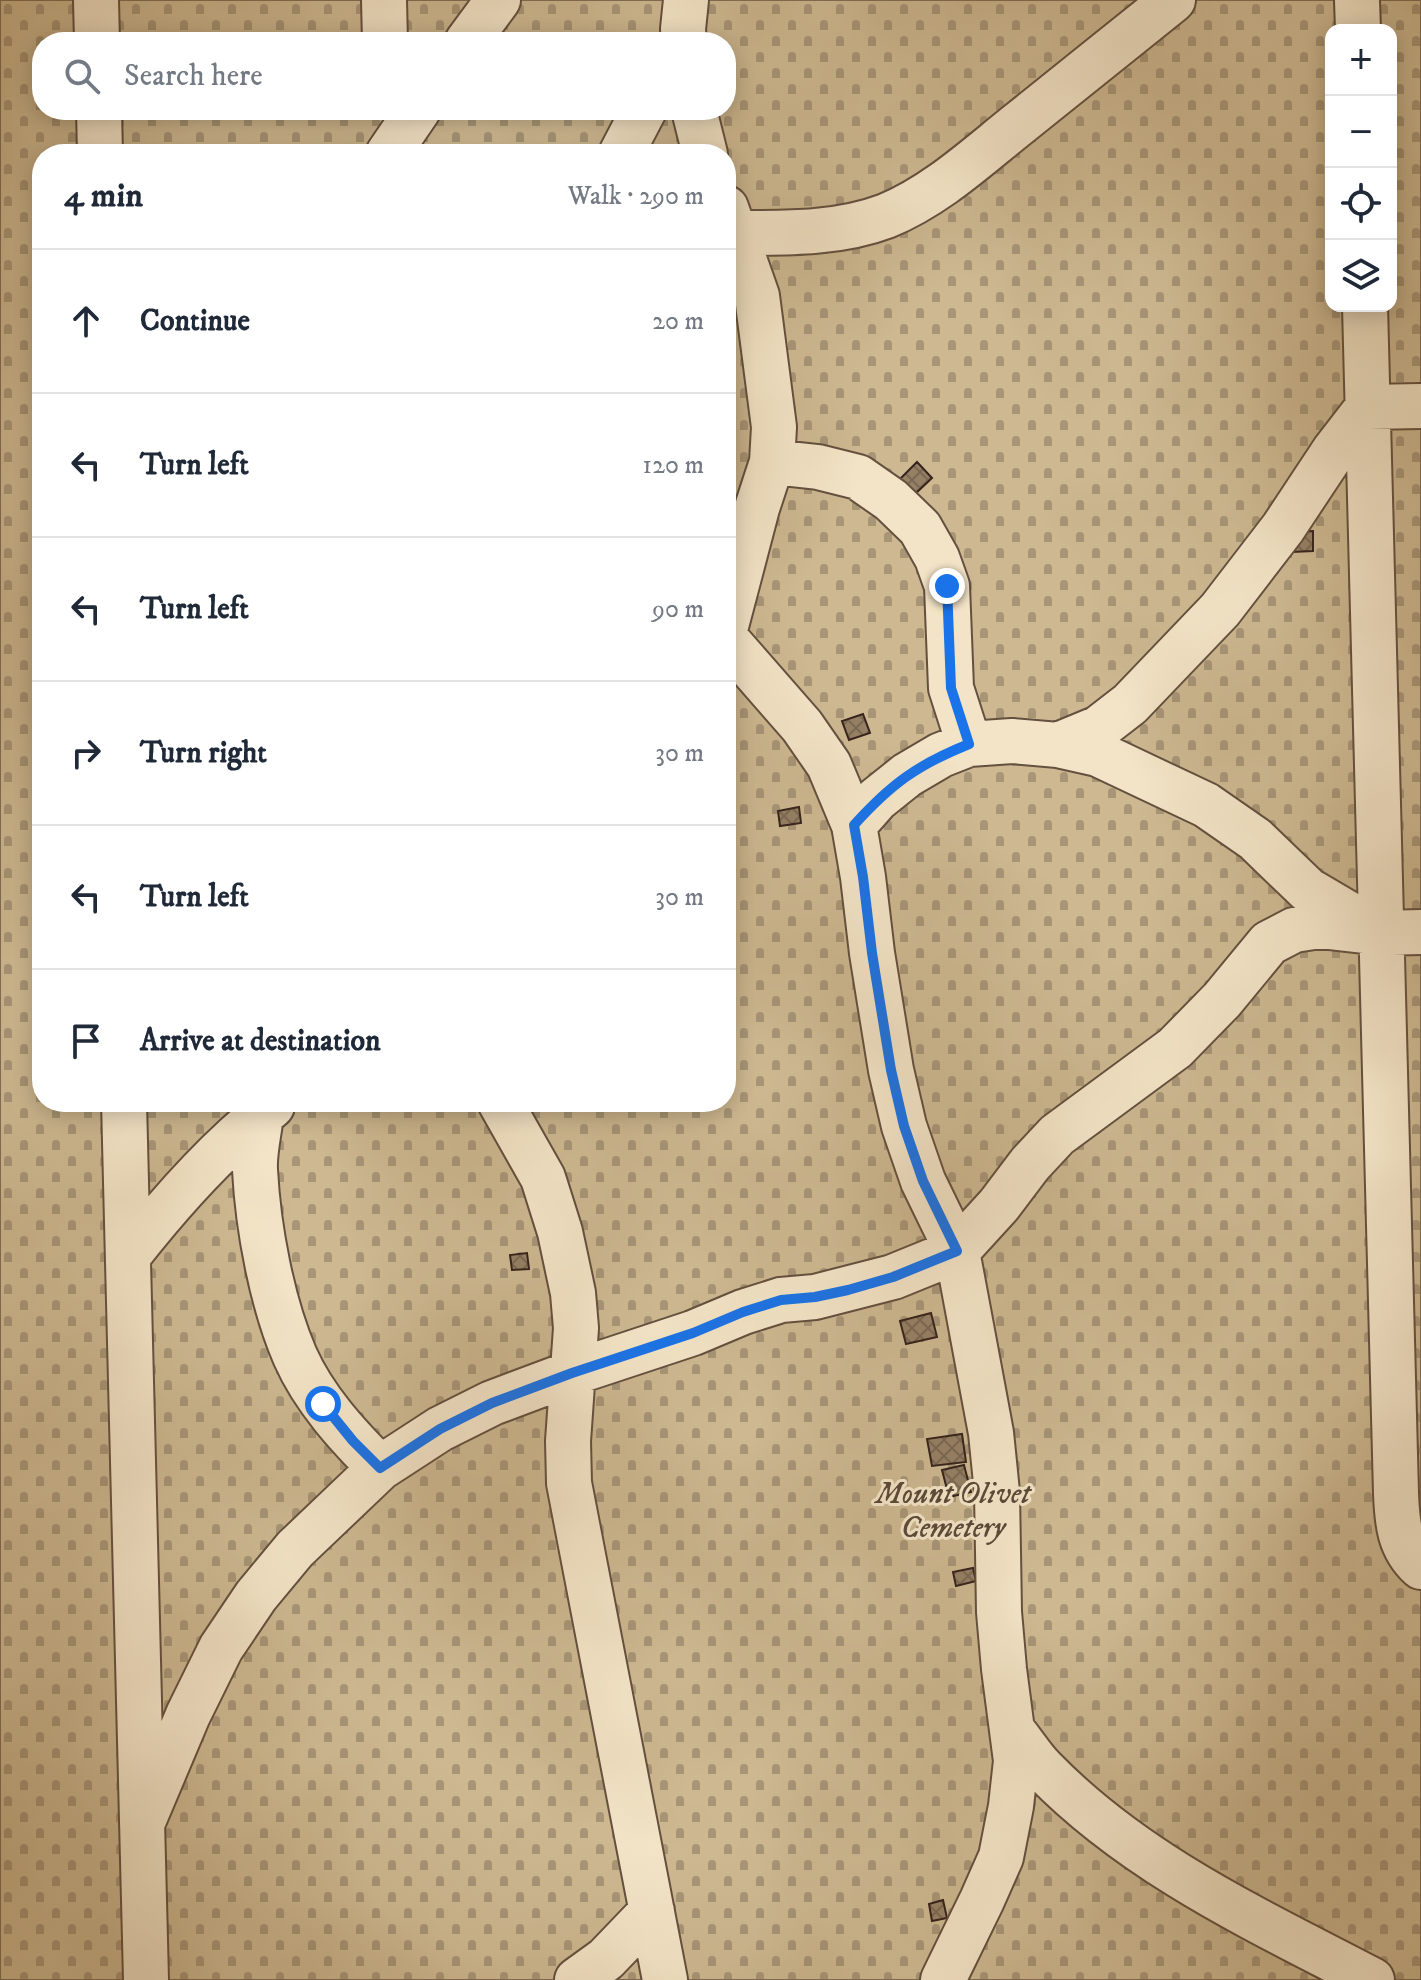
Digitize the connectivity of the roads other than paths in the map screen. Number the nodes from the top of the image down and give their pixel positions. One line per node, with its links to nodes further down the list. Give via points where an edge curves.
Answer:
1 (96, 0): 7 (lane)
2 (384, 0): 8 (lane)
3 (498, 0): 9 (lane)
4 (1173, 0): 20 (lane, via 966,167 886,216 800,233)
5 (1357, 0): 6 (lane)
6 (1358, 24)
7 (97, 32)
8 (385, 32)
9 (474, 32)
10 (99, 120): 15 (lane)
11 (387, 120): 16 (lane)
12 (411, 120): 17 (lane)
13 (639, 120): 18 (lane)
14 (696, 120): 19 (lane)
15 (100, 144)
16 (388, 144)
17 (395, 144)
18 (626, 144)
19 (702, 144)
20 (736, 222)
21 (736, 235): 25 (lane, via 757,296 774,427)
22 (1365, 312): 24 (lane)
23 (1421, 406): 24 (lane)
24 (1368, 407): 29 (lane, via 1220,610 1130,704 1099,728); 31 (lane)
25 (772, 462): 26 (lane); 28 (lane, via 858,477 920,528 947,586 951,688)
26 (736, 588)
27 (736, 650): 30 (lane, via 829,765)
28 (969, 744): 29 (lane); 30 (lane, via 907,775)
29 (1058, 745): 31 (lane, via 1098,754 1206,805 1255,839 1308,890)
30 (854, 825): 36 (lane, via 904,1126)
31 (1401, 932): 36 (lane, via 1320,926 1294,930 1269,943 1175,1048 1057,1135); 40 (lane, via 1397,1518 1410,1557)
32 (124, 1112): 37 (lane)
33 (265, 1112): 37 (lane, via 205,1165)
34 (268, 1112): 39 (lane, via 255,1168 277,1303 295,1357 323,1404)
35 (506, 1112): 38 (lane, via 543,1178 560,1232 576,1328)
36 (957, 1251): 38 (lane, via 893,1277 743,1312); 41 (lane, via 991,1433 999,1612)
37 (128, 1256): 42 (lane)
38 (572, 1373): 39 (lane, via 492,1403); 43 (lane, via 569,1483)
39 (380, 1468): 42 (lane, via 295,1549 221,1648)
40 (1421, 1567)
41 (1013, 1731): 47 (lane, via 1016,1761 1001,1857); 48 (lane, via 1041,1767 1112,1831 1176,1875)
42 (142, 1824): 44 (lane)
43 (652, 1911): 45 (lane, via 606,1959); 46 (lane)
44 (146, 1980)
45 (577, 1980)
46 (665, 1980)
47 (943, 1980)
48 (1372, 1980)

